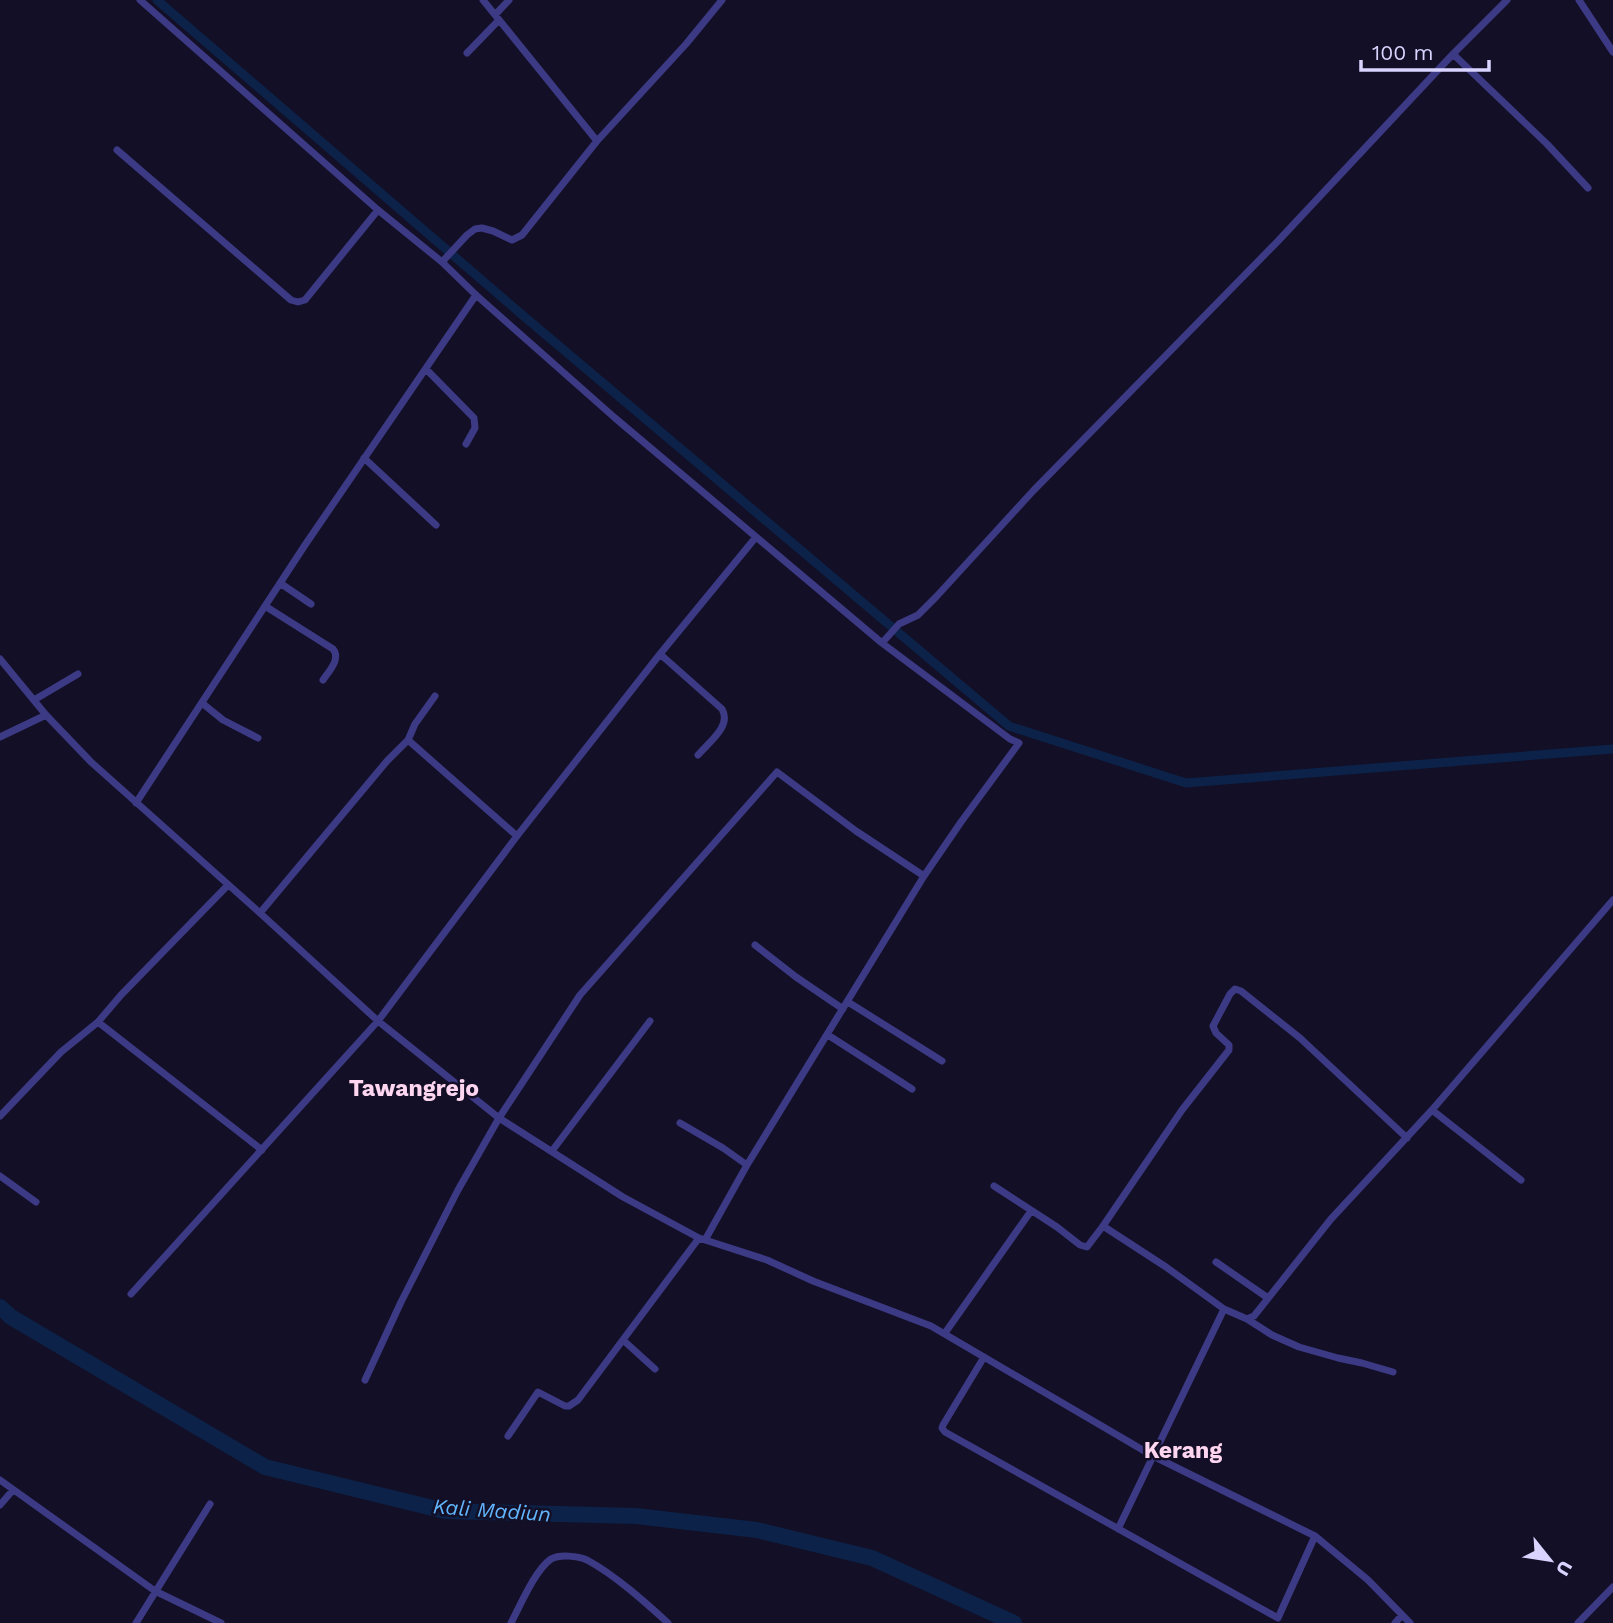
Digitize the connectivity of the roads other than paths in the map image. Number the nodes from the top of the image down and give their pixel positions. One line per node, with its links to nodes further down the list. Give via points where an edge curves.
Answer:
1 (140, 0): 14 (street)
2 (483, 0): 7 (street)
3 (509, 0): 7 (street)
4 (722, 0): 11 (street)
5 (1507, 0): 10 (street)
6 (1579, 0): 8 (street)
7 (497, 18): 9 (street); 11 (street)
8 (1613, 52)
9 (467, 53)
10 (1453, 54): 13 (street); 25 (street, via 1278,241 1032,491 936,597)
11 (597, 141): 15 (street, via 518,238 475,229)
12 (117, 150): 14 (street, via 294,301 305,300)
13 (1588, 188)
14 (378, 210): 15 (street)
15 (444, 260): 16 (street)
16 (475, 295): 17 (street); 21 (street)
17 (426, 369): 18 (street, via 474,418 475,428); 19 (street)
18 (466, 444)
19 (364, 458): 20 (street); 22 (street)
20 (436, 525)
21 (756, 537): 25 (street); 26 (street)
22 (280, 583): 23 (street); 24 (street)
23 (311, 604)
24 (265, 606): 29 (street, via 336,652); 32 (street)
25 (883, 640): 40 (street, via 1019,743)
26 (660, 654): 37 (street, via 725,713 723,726); 39 (street)
27 (0, 659): 31 (street)
28 (78, 674): 31 (street)
29 (323, 680)
30 (435, 696): 36 (street)
31 (34, 700): 33 (street)
32 (202, 703): 35 (street); 38 (street)
33 (46, 715): 34 (street); 38 (street)
34 (0, 737)
35 (258, 738)
36 (408, 740): 39 (street); 43 (street)
37 (698, 755)
38 (136, 803): 41 (street)
39 (517, 836): 46 (street)
40 (924, 876): 45 (street); 54 (street, via 778,772 580,995)
41 (228, 885): 43 (street); 48 (street)
42 (1613, 900): 52 (street)
43 (260, 913): 46 (street)
44 (755, 945): 45 (street)
45 (846, 1005): 49 (street); 50 (street)
46 (378, 1021): 54 (street); 57 (street)
47 (650, 1021): 58 (street)
48 (98, 1022): 53 (street, via 61,1052); 57 (street)
49 (828, 1035): 51 (street); 59 (street)
50 (942, 1061)
51 (912, 1089)
52 (1432, 1110): 56 (street); 61 (street)
53 (0, 1116)
54 (499, 1118): 58 (street); 77 (street, via 458,1190)
55 (680, 1123): 59 (street)
56 (1407, 1138): 65 (street, via 1300,1038 1235,989 1213,1026 1229,1050); 69 (street, via 1331,1219)
57 (262, 1150): 68 (street)
58 (552, 1151): 66 (street, via 623,1197)
59 (747, 1165): 66 (street)
60 (0, 1176): 63 (street)
61 (1521, 1181)
62 (994, 1186): 64 (street)
63 (36, 1202)
64 (1031, 1211): 65 (street, via 1084,1247); 72 (street)
65 (1103, 1226): 70 (street)
66 (702, 1239): 72 (street, via 767,1260); 73 (street)
67 (1216, 1262): 69 (street)
68 (131, 1294)
69 (1268, 1298): 71 (street)
70 (1224, 1309): 71 (street); 79 (street)
71 (1247, 1319): 76 (street, via 1299,1346)
72 (945, 1333): 74 (street)
73 (623, 1340): 75 (street); 78 (street, via 574,1404 565,1406 538,1392)
74 (984, 1357): 79 (street); 84 (street, via 943,1429)
75 (655, 1369)
76 (1393, 1373)
77 (365, 1380)
78 (508, 1436)
79 (1153, 1456): 84 (street); 85 (street)
80 (0, 1480): 81 (street)
81 (13, 1490): 83 (street); 87 (street)
82 (210, 1504): 87 (street)
83 (0, 1506)
84 (1118, 1529): 89 (street)
85 (1315, 1536): 88 (street); 89 (street)
86 (1613, 1587): 96 (street)
87 (156, 1591): 90 (street); 91 (street)
88 (1402, 1615): 94 (street); 95 (street)
89 (1277, 1620)
90 (136, 1623)
91 (221, 1623)
92 (511, 1623): 93 (street, via 548,1561 571,1556 586,1559 608,1574)
93 (668, 1623)
94 (1395, 1623)
95 (1410, 1623)
96 (1578, 1623)

